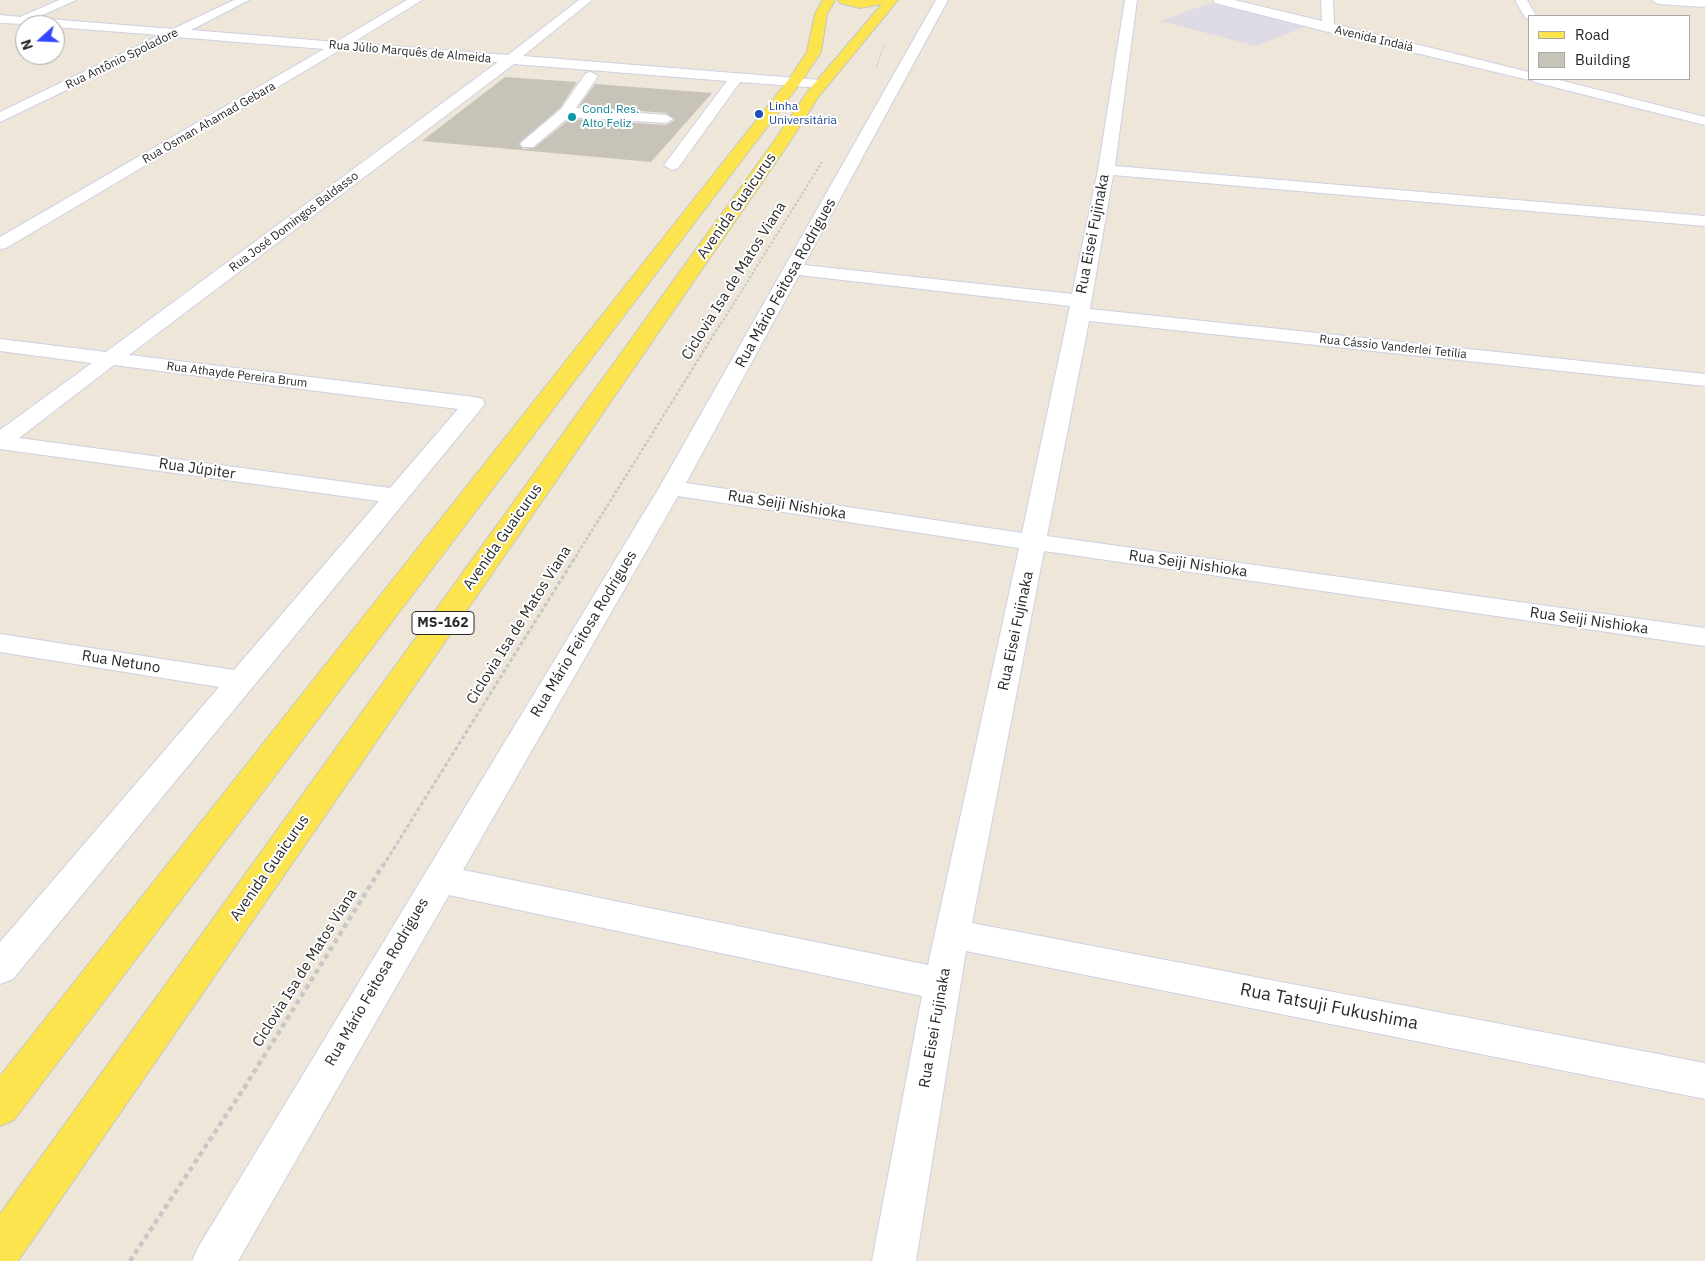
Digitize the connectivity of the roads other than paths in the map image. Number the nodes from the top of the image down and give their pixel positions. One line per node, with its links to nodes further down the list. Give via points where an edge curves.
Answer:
1 (70, 0): 16 (street)
2 (243, 0): 24 (street, Rua Antônio Spoladore)
3 (416, 0): 27 (street, Rua Osman Ahamad Gebara)
4 (586, 0): 29 (street, Rua José Domingos Baldasso)
5 (829, 0): 35 (main road, Avenida Guaicurus / MS-162, via 821,14)
6 (844, 0): 7 (main road, via 860,4)
7 (886, 0)
8 (892, 0): 35 (main road, Avenida Guaicurus / MS-162)
9 (942, 0): 45 (street, Rua Mário Feitosa Rodrigues)
10 (1131, 0): 42 (street, Rua Eisei Fujinaka)
11 (1219, 0): 22 (street, Avenida Indaiá)
12 (1327, 0): 22 (street)
13 (1521, 0): 17 (street)
14 (1658, 0): 15 (street)
15 (1705, 3)
16 (42, 15)
17 (1529, 15)
18 (0, 19): 19 (street, Rua Júlio Marquês de Almeida)
19 (15, 24)
20 (15, 27): 23 (street, Rua Júlio Marquês de Almeida)
21 (65, 28): 24 (street, Rua Júlio Marquês de Almeida)
22 (1328, 28): 31 (street, Avenida Indaiá)
23 (0, 30)
24 (175, 33): 26 (street, Rua Antônio Spoladore); 27 (street, Rua Júlio Marquês de Almeida)
25 (65, 35): 26 (street, Rua Júlio Marquês de Almeida)
26 (155, 42): 28 (street, Rua Júlio Marquês de Almeida); 37 (street, Rua Antônio Spoladore)
27 (341, 46): 28 (street, Rua Osman Ahamad Gebara); 29 (street, Rua Júlio Marquês de Almeida)
28 (326, 55): 29 (street, Rua Júlio Marquês de Almeida); 44 (street, Rua Osman Ahamad Gebara)
29 (504, 64): 30 (street, Rua Júlio Marquês de Almeida); 33 (street, Rua Júlio Marquês de Almeida); 48 (street, Rua José Domingos Baldasso)
30 (592, 76): 33 (street, Rua Júlio Marquês de Almeida); 36 (street)
31 (1528, 76)
32 (1546, 80): 34 (street)
33 (732, 82): 35 (street, Rua Júlio Marquês de Almeida); 41 (street)
34 (1569, 83): 39 (street)
35 (803, 88): 62 (main road, Avenida Guaicurus / MS-162); 63 (main road, Avenida Guaicurus / MS-162, via 762,170)
36 (566, 112): 38 (street); 40 (street)
37 (0, 118)
38 (666, 119)
39 (1705, 121)
40 (528, 144)
41 (672, 165)
42 (1106, 170): 43 (street); 46 (street, Rua Eisei Fujinaka)
43 (1705, 222)
44 (0, 244)
45 (794, 269): 46 (street, Rua Cássio Vanderlei Tetilia); 51 (street, Rua Mário Feitosa Rodrigues)
46 (1080, 307): 49 (street, Rua Cássio Vanderlei Tetilia); 53 (street, Rua Eisei Fujinaka)
47 (0, 345): 48 (street, Rua Athayde Pereira Brum)
48 (110, 360): 50 (street, Rua José Domingos Baldasso); 52 (street, Rua Athayde Pereira Brum, via 474,404)
49 (1705, 380)
50 (0, 441): 52 (street, Rua Júpiter)
51 (671, 488): 53 (street, Rua Seiji Nishioka); 57 (street, Rua Mário Feitosa Rodrigues)
52 (394, 496): 56 (street)
53 (1034, 542): 54 (street, Rua Seiji Nishioka); 58 (street, Rua Eisei Fujinaka)
54 (1705, 637)
55 (0, 643): 56 (street, Rua Netuno)
56 (242, 681): 59 (street)
57 (438, 880): 60 (street); 64 (street, Rua Mário Feitosa Rodrigues)
58 (954, 934): 60 (street, Rua Eisei Fujinaka); 61 (street, Rua Tatsuji Fukushima)
59 (6, 953)
60 (942, 984): 65 (street, Rua Eisei Fujinaka)
61 (1705, 1081)
62 (0, 1107)
63 (0, 1250)
64 (214, 1261)
65 (894, 1261)

